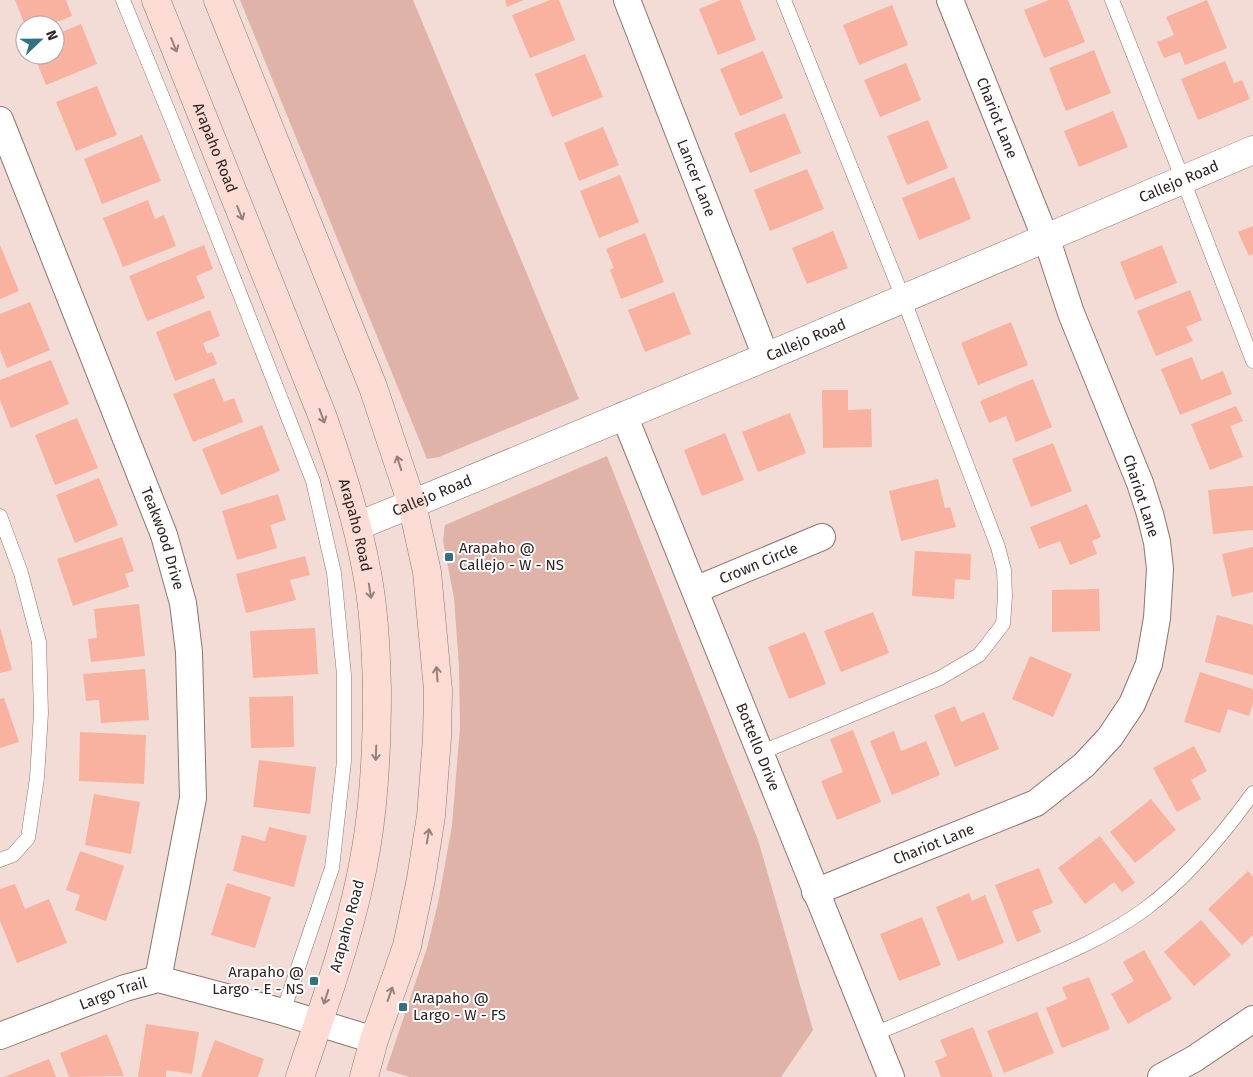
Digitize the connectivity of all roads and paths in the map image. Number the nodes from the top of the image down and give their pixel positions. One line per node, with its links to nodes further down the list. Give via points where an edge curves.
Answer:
1 (123, 0): 26 (lane, via 310,473 334,573 344,675 343,770 332,868)
2 (156, 0): 18 (main road, Arapaho Road, one-way to 18, via 322,415)
3 (218, 0): 16 (main road, one-way to 3, via 373,387)
4 (627, 0): 13 (street, Lancer Lane)
5 (784, 0): 12 (lane)
6 (950, 0): 11 (street, Chariot Lane)
7 (1112, 0): 10 (lane)
8 (0, 120): 25 (street, Teakwood Drive, via 164,535 183,603 190,652 193,798)
9 (1253, 150): 10 (street, Callejo Road)
10 (1184, 180): 11 (street, Callejo Road); 14 (lane)
11 (1045, 239): 12 (street, Callejo Road); 24 (street, Chariot Lane, via 1071,313 1140,483 1157,542 1160,569 1157,618 1149,664 1132,704 1110,736 1084,765 1036,803)
12 (903, 298): 13 (street, Callejo Road); 21 (lane, via 998,547 1004,570 1003,624 979,655 947,674)
13 (766, 357): 15 (street, Callejo Road)
14 (1253, 361)
15 (624, 415): 16 (street, Callejo Road); 20 (street, Bottello Drive)
16 (412, 504): 18 (street, Callejo Road); 31 (main road, one-way to 16, via 407,946 431,816 438,738 438,690 427,572)
17 (0, 516): 23 (lane, via 21,573 39,642 41,713 38,778 28,838 14,855)
18 (357, 526): 28 (main road, Arapaho Road, one-way to 28, via 372,601 376,656 376,762 366,849 345,938)
19 (822, 537): 20 (street, Crown Circle)
20 (694, 590): 21 (street, Bottello Drive)
21 (760, 753): 24 (street, Bottello Drive)
22 (1253, 793): 29 (lane, via 1181,877 1146,909 1079,948)
23 (0, 860)
24 (816, 892): 29 (street, Bottello Drive)
25 (158, 979): 26 (street, Largo Trail); 30 (street, Largo Trail, via 125,988)
26 (283, 1012): 28 (street, Largo Trail)
27 (1253, 1019): 35 (street)
28 (318, 1023): 31 (street, Largo Trail); 32 (main road, Arapaho Road)
29 (874, 1034): 34 (street, Bottello Drive)
30 (0, 1036)
31 (374, 1040): 33 (main road)
32 (300, 1077)
33 (364, 1077)
34 (891, 1077)
35 (1161, 1077)

